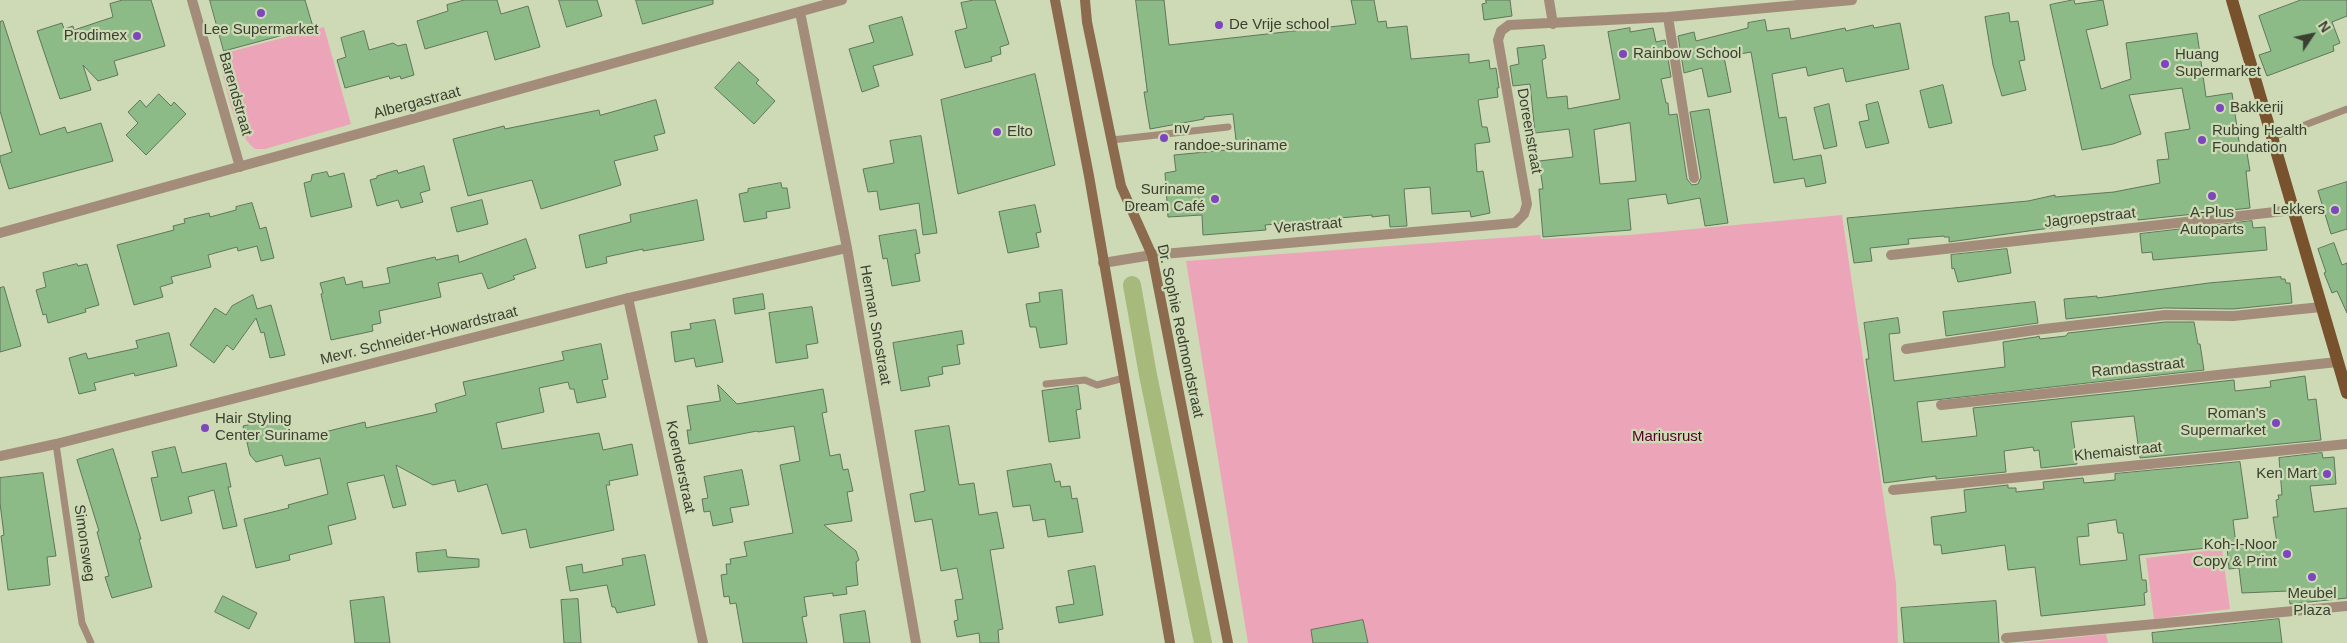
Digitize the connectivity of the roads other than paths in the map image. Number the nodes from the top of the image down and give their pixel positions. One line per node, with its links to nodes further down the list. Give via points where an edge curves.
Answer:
1 (192, 0): 15 (street, Barendstraat)
2 (842, 0): 8 (street, Albergastraat)
3 (1055, 0): 23 (street)
4 (1085, 0): 14 (street, Dr. Sophie Redmondstraat)
5 (1549, 0): 10 (street)
6 (1852, 0): 9 (street)
7 (2232, 0): 13 (main road)
8 (800, 12): 15 (street, Albergastraat); 20 (street, Herman Snostraat)
9 (1668, 17): 10 (street); 16 (street)
10 (1553, 24): 18 (street, Doreenstraat, via 1509,25 1501,31 1498,40 1527,204 1524,214)
11 (2347, 109): 13 (lane)
12 (1228, 127): 14 (lane)
13 (2273, 137): 17 (main road)
14 (1112, 140): 21 (street, Dr. Sophie Redmondstraat, via 1121,186)
15 (240, 167): 19 (street, Albergastraat)
16 (1694, 178)
17 (2293, 210): 22 (street, Jagroepstraat); 25 (main road)
18 (1515, 223): 21 (street, Verastraat)
19 (0, 233)
20 (847, 248): 24 (street, Mevr. Schneider-Howardstraat); 40 (street, Herman Snostraat)
21 (1152, 255): 23 (street, Verastraat); 42 (street, Dr. Sophie Redmondstraat)
22 (1891, 255)
23 (1103, 263): 28 (street)
24 (628, 298): 32 (street, Mevr. Schneider-Howardstraat); 39 (street, Koenderstraat)
25 (2321, 307): 26 (street, via 2233,316 2165,315); 27 (main road)
26 (1906, 349)
27 (2337, 362): 30 (main road); 31 (street, Ramdasstraat)
28 (1124, 378): 29 (lane, via 1097,385 1085,380); 41 (street)
29 (1046, 384)
30 (2347, 393)
31 (1941, 405)
32 (56, 444): 34 (street, Mevr. Schneider-Howardstraat); 38 (lane, Simonsweg, via 82,623)
33 (2347, 444): 35 (street, Khemaistraat)
34 (0, 456)
35 (1893, 490)
36 (2347, 606): 37 (street)
37 (2006, 638)
38 (91, 643)
39 (703, 643)
40 (916, 643)
41 (1170, 643)
42 (1228, 643)

